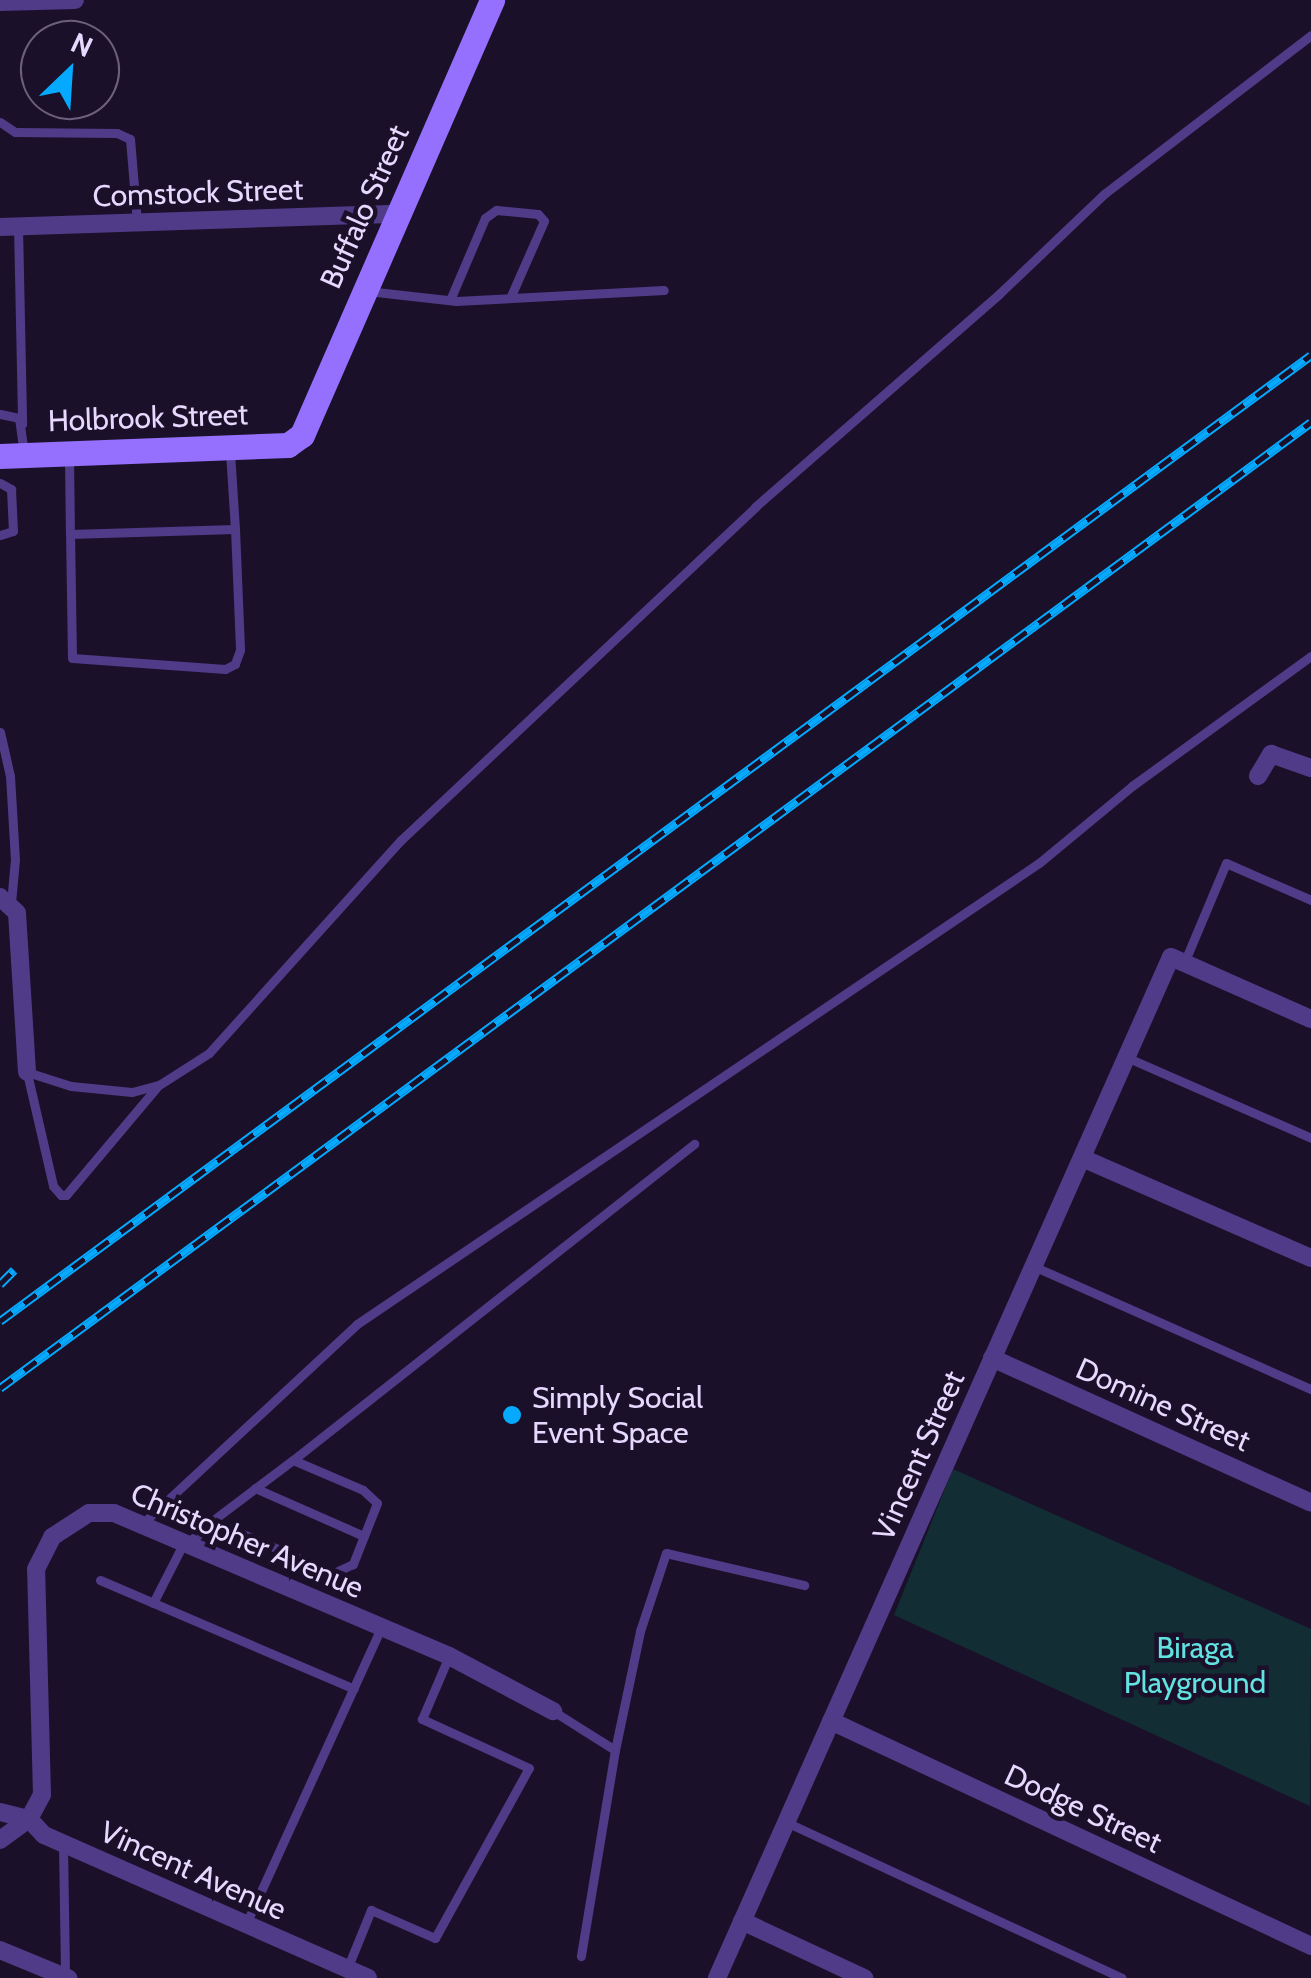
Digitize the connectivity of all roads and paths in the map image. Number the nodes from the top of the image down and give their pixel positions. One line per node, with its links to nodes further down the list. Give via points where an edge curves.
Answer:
1 (76, 0): 3 (street)
2 (492, 0): 6 (street, Buffalo Street)
3 (0, 2)
4 (1311, 35): 32 (lane, via 1104,194 755,506 402,840 209,1053 158,1085 132,1092 72,1086)
5 (0, 122): 7 (lane, via 15,132 118,133 130,139)
6 (397, 214): 7 (street, Comstock Street); 9 (street, Buffalo Street)
7 (137, 222): 8 (street, Comstock Street)
8 (9, 227): 14 (lane)
9 (364, 290): 12 (lane); 15 (street, Buffalo Street)
10 (664, 290): 11 (lane)
11 (510, 298): 12 (lane); 12 (lane, via 544,221 538,214 496,210 484,218)
12 (450, 300)
13 (0, 414): 14 (lane)
14 (22, 424): 18 (lane)
15 (298, 439): 16 (street, Holbrook Street)
16 (230, 447): 17 (street, Holbrook Street); 20 (lane)
17 (69, 454): 18 (street, Holbrook Street); 21 (lane)
18 (12, 456)
19 (0, 483): 22 (lane, via 11,489 12,531)
20 (235, 529): 21 (lane); 21 (lane, via 240,650 235,664 225,668 72,658)
21 (70, 534)
22 (0, 535)
23 (1311, 656): 45 (lane, via 1039,863 357,1324)
24 (0, 732): 27 (lane, via 13,826)
25 (1311, 768): 26 (street, via 1272,754)
26 (1258, 776)
27 (6, 900): 32 (street, via 18,914)
28 (1311, 900): 29 (lane, via 1226,863)
29 (1177, 960): 30 (street); 31 (street, Vincent Street)
30 (1311, 1018)
31 (1126, 1058): 34 (lane); 36 (street, Vincent Street)
32 (27, 1072): 33 (lane, via 53,1186 61,1195)
33 (158, 1085)
34 (1311, 1138)
35 (694, 1144): 41 (lane)
36 (1082, 1158): 37 (street); 38 (street, Vincent Street)
37 (1311, 1258)
38 (1034, 1266): 39 (street, Vincent Street); 40 (lane)
39 (992, 1358): 43 (street, Domine Street); 55 (street, Vincent Street)
40 (1311, 1389)
41 (293, 1460): 42 (lane); 46 (lane, via 363,1490 376,1503)
42 (255, 1488): 44 (lane); 46 (lane)
43 (1311, 1502)
44 (212, 1521): 46 (lane, via 334,1574 353,1564); 47 (lane)
45 (141, 1525): 47 (street, Christopher Avenue); 58 (street, Christopher Avenue, via 114,1513 89,1513 52,1537 41,1556 36,1578 42,1795)
46 (364, 1536)
47 (183, 1544): 50 (lane); 51 (street, Christopher Avenue)
48 (100, 1580): 50 (lane)
49 (804, 1585): 56 (lane, via 666,1552 640,1631)
50 (153, 1603): 53 (lane)
51 (381, 1628): 52 (street, Christopher Avenue); 53 (lane)
52 (448, 1656): 54 (street, Christopher Avenue); 67 (lane, via 422,1718 529,1768 436,1938 371,1910)
53 (354, 1690): 63 (lane)
54 (554, 1710): 56 (lane)
55 (831, 1722): 59 (street, Vincent Street); 64 (street, Dodge Street)
56 (616, 1750): 66 (lane)
57 (0, 1812): 58 (street, Vincent Avenue)
58 (28, 1819): 60 (street); 61 (street, Vincent Avenue)
59 (786, 1822): 62 (street, Vincent Street); 72 (lane)
60 (0, 1840)
61 (63, 1844): 63 (street, Vincent Avenue); 68 (lane)
62 (742, 1921): 70 (street, Vincent Street); 71 (street)
63 (246, 1924): 67 (street, Vincent Avenue)
64 (1311, 1946)
65 (0, 1950): 68 (street)
66 (580, 1956)
67 (347, 1969): 69 (street, Vincent Avenue)
68 (66, 1978)
69 (368, 1978)
70 (717, 1978)
71 (864, 1978)
72 (1122, 1978)

